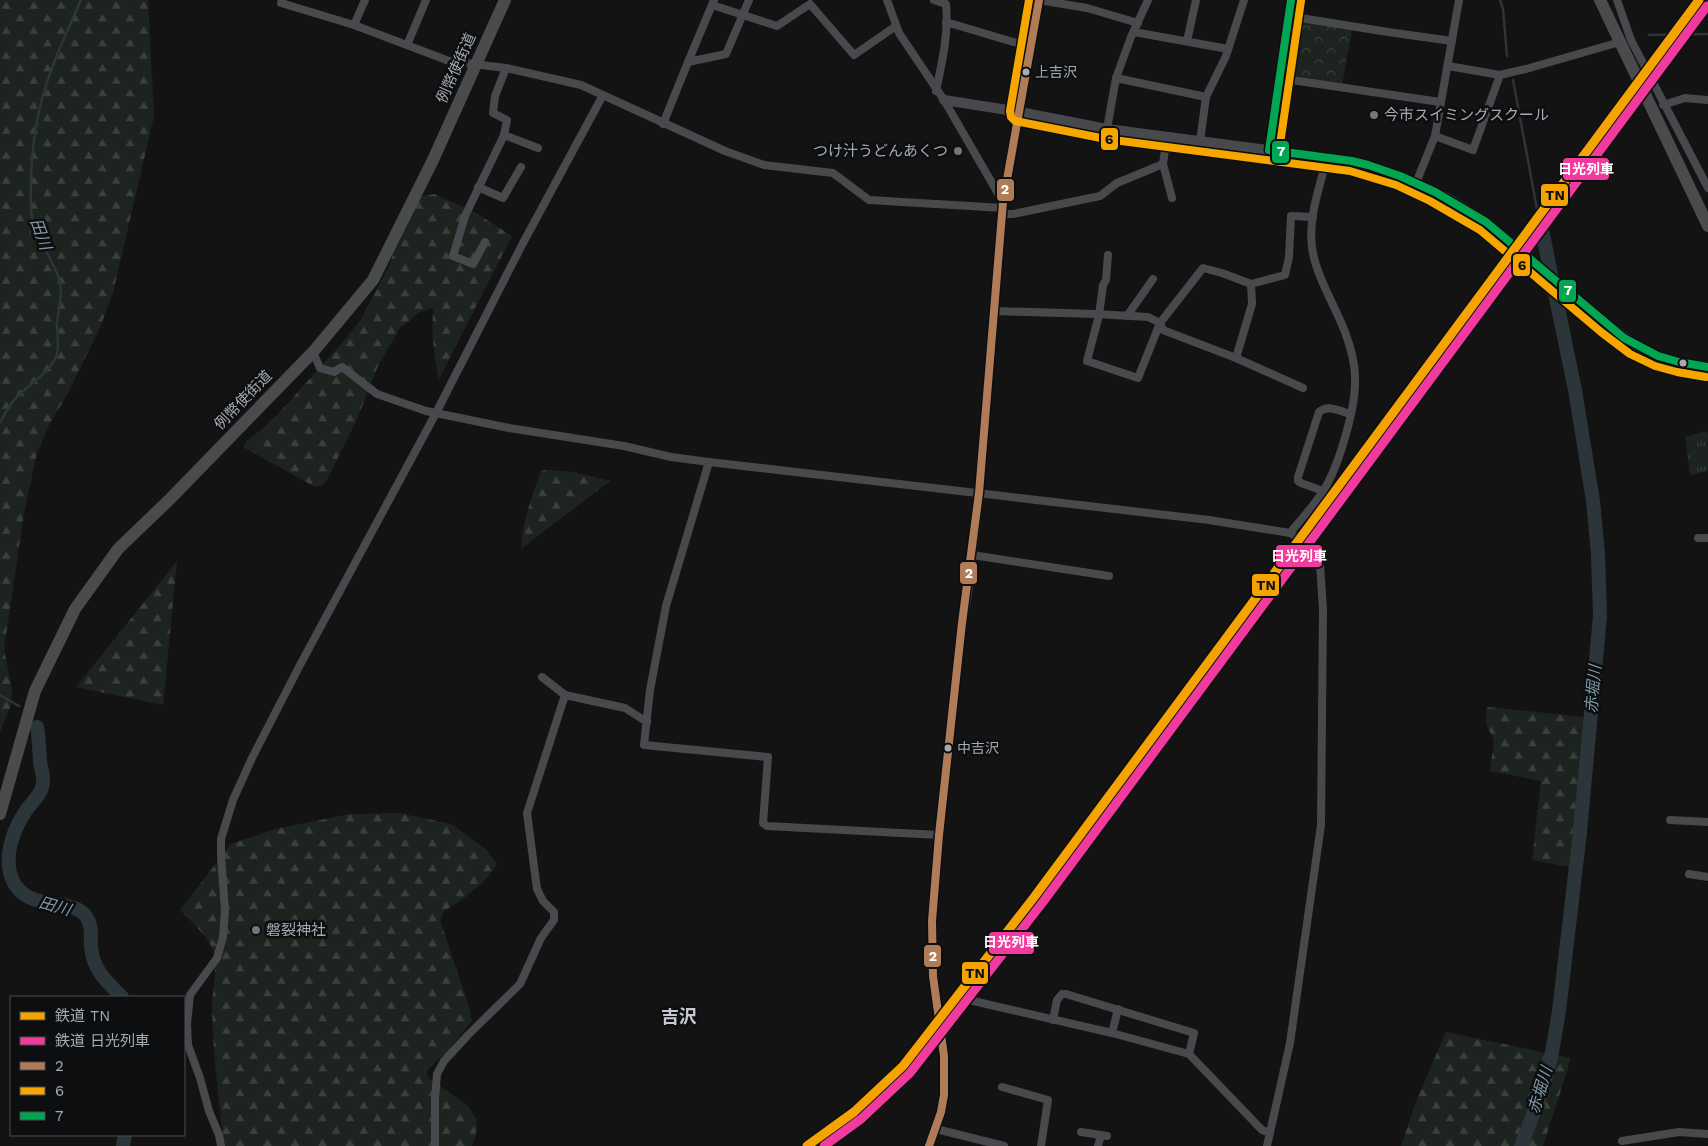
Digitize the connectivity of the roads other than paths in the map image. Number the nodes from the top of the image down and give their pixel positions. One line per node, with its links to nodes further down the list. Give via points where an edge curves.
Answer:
1 (282, 0): 22 (street, via 281,3)
2 (365, 0): 22 (street)
3 (426, 0): 28 (street)
4 (505, 0): 32 (highway, 例幣使街道)
5 (750, 0): 18 (street)
6 (886, 0): 23 (street)
7 (934, 0): 20 (street, via 946,4)
8 (1039, 0): 17 (street); 29 (street)
9 (1148, 0): 21 (street)
10 (1196, 0): 25 (street)
11 (1244, 0): 30 (street)
12 (1291, 0): 19 (street)
13 (1459, 0): 26 (street)
14 (1600, 0): 27 (highway)
15 (1617, 0): 44 (street, via 1631,40)
16 (713, 2): 18 (street); 31 (street)
17 (1088, 4): 21 (street)
18 (744, 15): 23 (street, via 777,26 810,4 854,55); 31 (street, via 726,54)
19 (1288, 16): 26 (street); 37 (street)
20 (946, 22): 29 (street); 38 (street)
21 (1138, 23): 24 (street)
22 (354, 25): 28 (street)
23 (896, 26): 38 (street)
24 (1134, 32): 25 (street); 36 (street)
25 (1186, 41): 30 (street)
26 (1452, 41): 33 (street)
27 (1620, 42): 35 (street); 63 (highway)
28 (407, 45): 32 (street, via 450,61)
29 (1030, 47): 45 (street)
30 (1228, 49): 40 (street)
31 (688, 62): 46 (street)
32 (476, 64): 34 (street); 72 (highway, 例幣使街道, via 433,160 373,280)
33 (1448, 66): 35 (street); 43 (street)
34 (506, 68): 39 (street, via 581,86); 48 (street, via 494,96 493,113 507,120)
35 (1500, 75): 50 (street, via 1473,150)
36 (1116, 78): 40 (street); 47 (street)
37 (1278, 78): 43 (street); 53 (street)
38 (936, 90): 41 (street)
39 (603, 95): 46 (street); 76 (street)
40 (1206, 97): 51 (street)
41 (944, 100): 45 (street); 61 (street)
42 (1708, 100): 44 (street, via 1685,98)
43 (1440, 102): 50 (street)
44 (1663, 105): 59 (street)
45 (1020, 112): 47 (street); 61 (street)
46 (662, 124): 61 (street, via 764,166 833,173 869,200)
47 (1107, 129): 49 (street)
48 (504, 135): 52 (street); 58 (street)
49 (1167, 136): 51 (street); 55 (street)
50 (1435, 136): 57 (street)
51 (1200, 141): 53 (street)
52 (538, 148)
53 (1269, 150): 54 (street)
54 (1327, 158): 57 (street, via 1381,169); 62 (street)
55 (1163, 164): 60 (street); 61 (street, via 1117,183 1100,196 1013,214)
56 (521, 167): 58 (street, via 503,198)
57 (1416, 183): 74 (street, via 1486,222 1635,345 1658,356)
58 (478, 187): 64 (street, via 453,256 472,264)
59 (1708, 188)
60 (1172, 198)
61 (1003, 208): 68 (street)
62 (1312, 218): 67 (street, via 1291,216 1285,275); 77 (street, via 1312,252 1346,334 1352,357 1356,382)
63 (1708, 226)
64 (485, 242)
65 (1108, 255): 69 (street)
66 (1153, 279): 70 (street)
67 (1251, 284): 71 (street, via 1203,268); 73 (street, via 1252,304)
68 (995, 311): 69 (street); 80 (street)
69 (1099, 315): 70 (street); 71 (street, via 1086,361 1138,378)
70 (1127, 316): 71 (street, via 1148,317)
71 (1160, 323): 73 (street, via 1162,330)
72 (313, 352): 76 (street, via 320,368 334,372 342,366 377,394); 89 (highway, 例幣使街道, via 118,549 75,609 35,691)
73 (1236, 358): 75 (street)
74 (1708, 367)
75 (1303, 388)
76 (436, 413): 78 (street); 109 (street, via 300,665 233,800 222,839 223,937 217,958 190,995 187,1024 188,1045)
77 (1350, 414): 79 (street, via 1334,470); 79 (street, via 1328,408 1319,412 1298,481)
78 (708, 462): 80 (street); 88 (street, via 666,606)
79 (1323, 491): 81 (street)
80 (979, 493): 81 (street, via 1209,520); 84 (street)
81 (1290, 533): 105 (street, via 1319,550 1323,619 1322,803 1314,882 1290,1043)
82 (1698, 538): 83 (street)
83 (1708, 538)
84 (972, 555): 85 (street); 92 (street)
85 (1109, 576)
86 (542, 677): 87 (street)
87 (565, 695): 88 (street, via 625,708); 110 (street, via 527,813 537,889 554,912 554,920 520,984 444,1061 437,1074)
88 (647, 722): 92 (street, via 644,745 768,757 763,823 767,826)
89 (0, 814)
90 (1670, 820): 91 (street)
91 (1708, 822)
92 (939, 835): 100 (street, via 932,942)
93 (1689, 874): 94 (street)
94 (1708, 877)
95 (1048, 894): 96 (street)
96 (969, 1000): 98 (street); 100 (street)
97 (1118, 1009): 98 (street, via 1062,994 1057,1000); 99 (street); 101 (street, via 1194,1033)
98 (1053, 1020): 99 (street)
99 (1112, 1033): 101 (street)
100 (941, 1036): 103 (street, via 944,1095)
101 (1189, 1054): 105 (street, via 1262,1130)
102 (1002, 1087): 113 (street, via 1048,1100)
103 (936, 1129): 111 (street); 112 (street)
104 (1081, 1132): 114 (street, via 1104,1136)
105 (1270, 1134): 108 (street)
106 (1708, 1134): 107 (street, via 1679,1132)
107 (1622, 1141)
108 (1270, 1145)
109 (221, 1146)
110 (435, 1146)
111 (929, 1146)
112 (1004, 1146)
113 (1041, 1146)
114 (1098, 1146)

